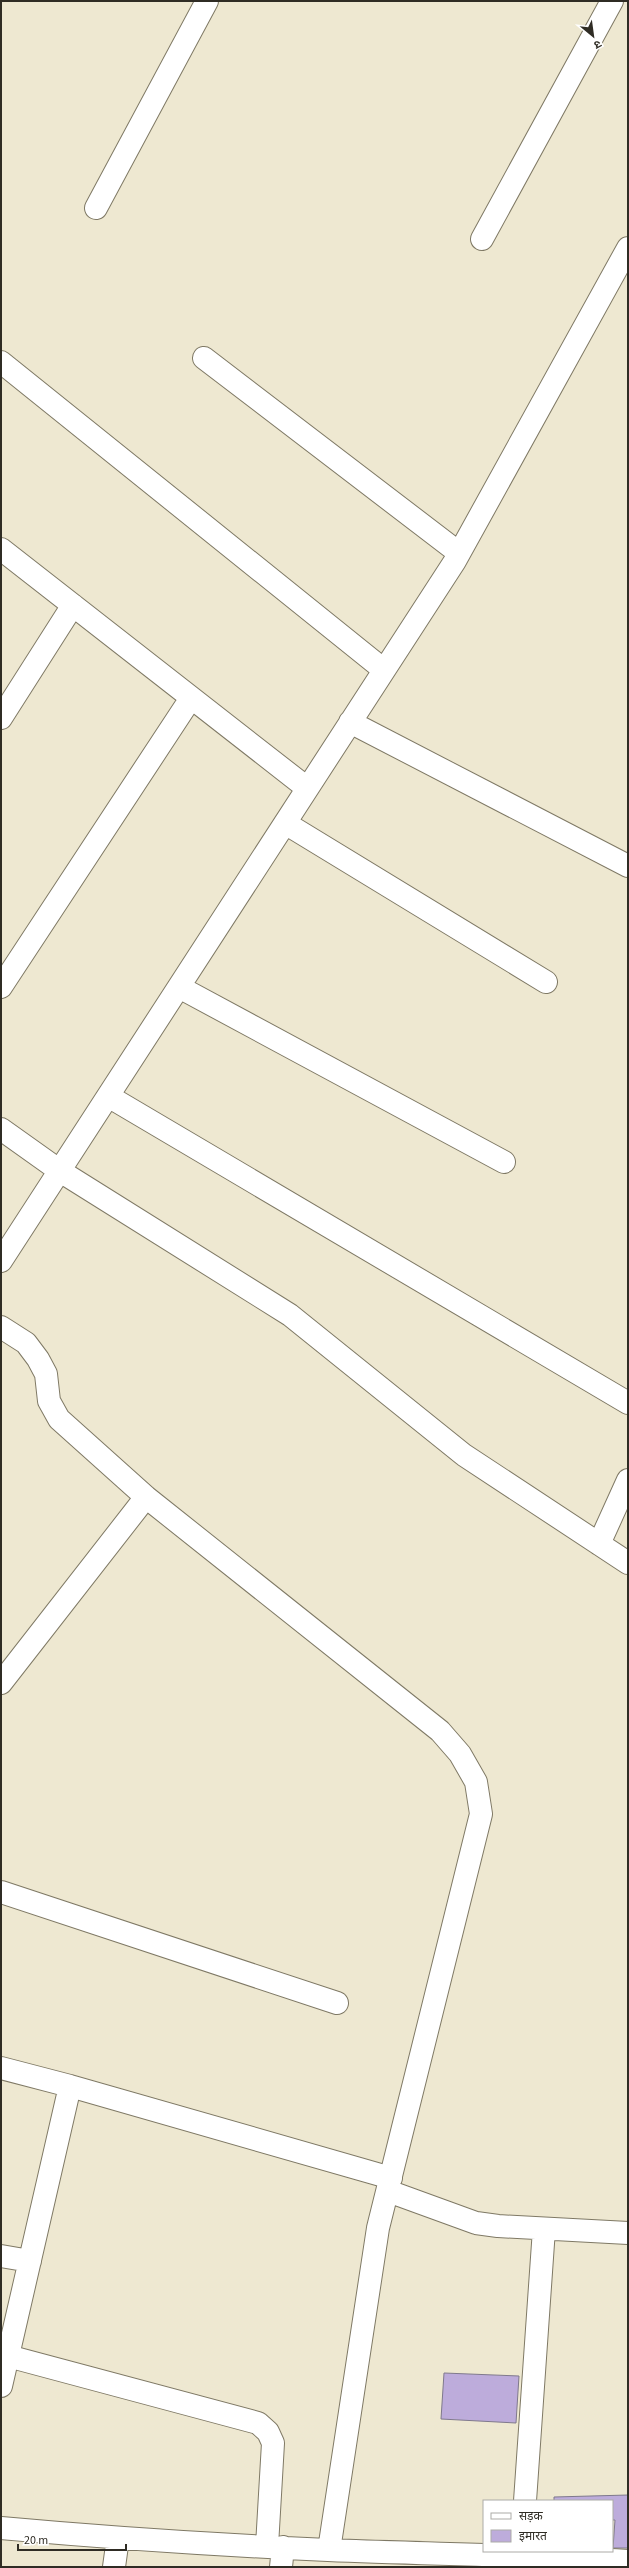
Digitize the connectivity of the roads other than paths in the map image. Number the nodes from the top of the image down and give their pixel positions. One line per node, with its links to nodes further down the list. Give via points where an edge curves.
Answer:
1 (207, 1): 3 (street)
2 (612, 1): 4 (street)
3 (96, 208)
4 (482, 239)
5 (628, 248): 9 (street)
6 (204, 358): 9 (street)
7 (1, 362): 11 (street)
8 (1, 549): 10 (street)
9 (459, 554): 11 (street)
10 (73, 605): 12 (street); 13 (street)
11 (384, 670): 14 (street)
12 (191, 698): 15 (street); 19 (street)
13 (1, 718)
14 (350, 722): 15 (street); 17 (street)
15 (307, 788): 16 (street)
16 (285, 823): 18 (street); 20 (street)
17 (628, 866)
18 (546, 982)
19 (1, 987)
20 (178, 987): 21 (street); 23 (street)
21 (108, 1096): 24 (street); 27 (street)
22 (1, 1129): 24 (street)
23 (504, 1162)
24 (55, 1178): 25 (street); 30 (street, via 290,1315 464,1455)
25 (1, 1261)
26 (1, 1327): 29 (street, via 26,1343 38,1359 46,1374 49,1401 59,1419)
27 (628, 1403)
28 (628, 1480): 30 (street)
29 (146, 1497): 32 (street); 37 (street, via 440,1731 460,1754 476,1782 481,1814)
30 (599, 1544): 31 (street)
31 (628, 1563)
32 (1, 1683)
33 (1, 1892): 34 (street)
34 (337, 2003)
35 (1, 2068): 36 (street)
36 (70, 2086): 37 (street); 41 (street)
37 (389, 2184): 38 (street, via 476,2223); 47 (street, via 378,2228)
38 (544, 2229): 39 (street); 44 (street)
39 (628, 2233)
40 (1, 2256): 41 (street)
41 (30, 2261): 42 (street)
42 (8, 2356): 43 (street); 48 (street, via 258,2424 268,2432 273,2443)
43 (1, 2386)
44 (525, 2500)
45 (1, 2528): 46 (street)
46 (118, 2538): 48 (street); 52 (street)
47 (329, 2550): 48 (street); 50 (street)
48 (277, 2553)
49 (521, 2553): 50 (street); 51 (street)
50 (433, 2559)
51 (628, 2561)
52 (114, 2567)

